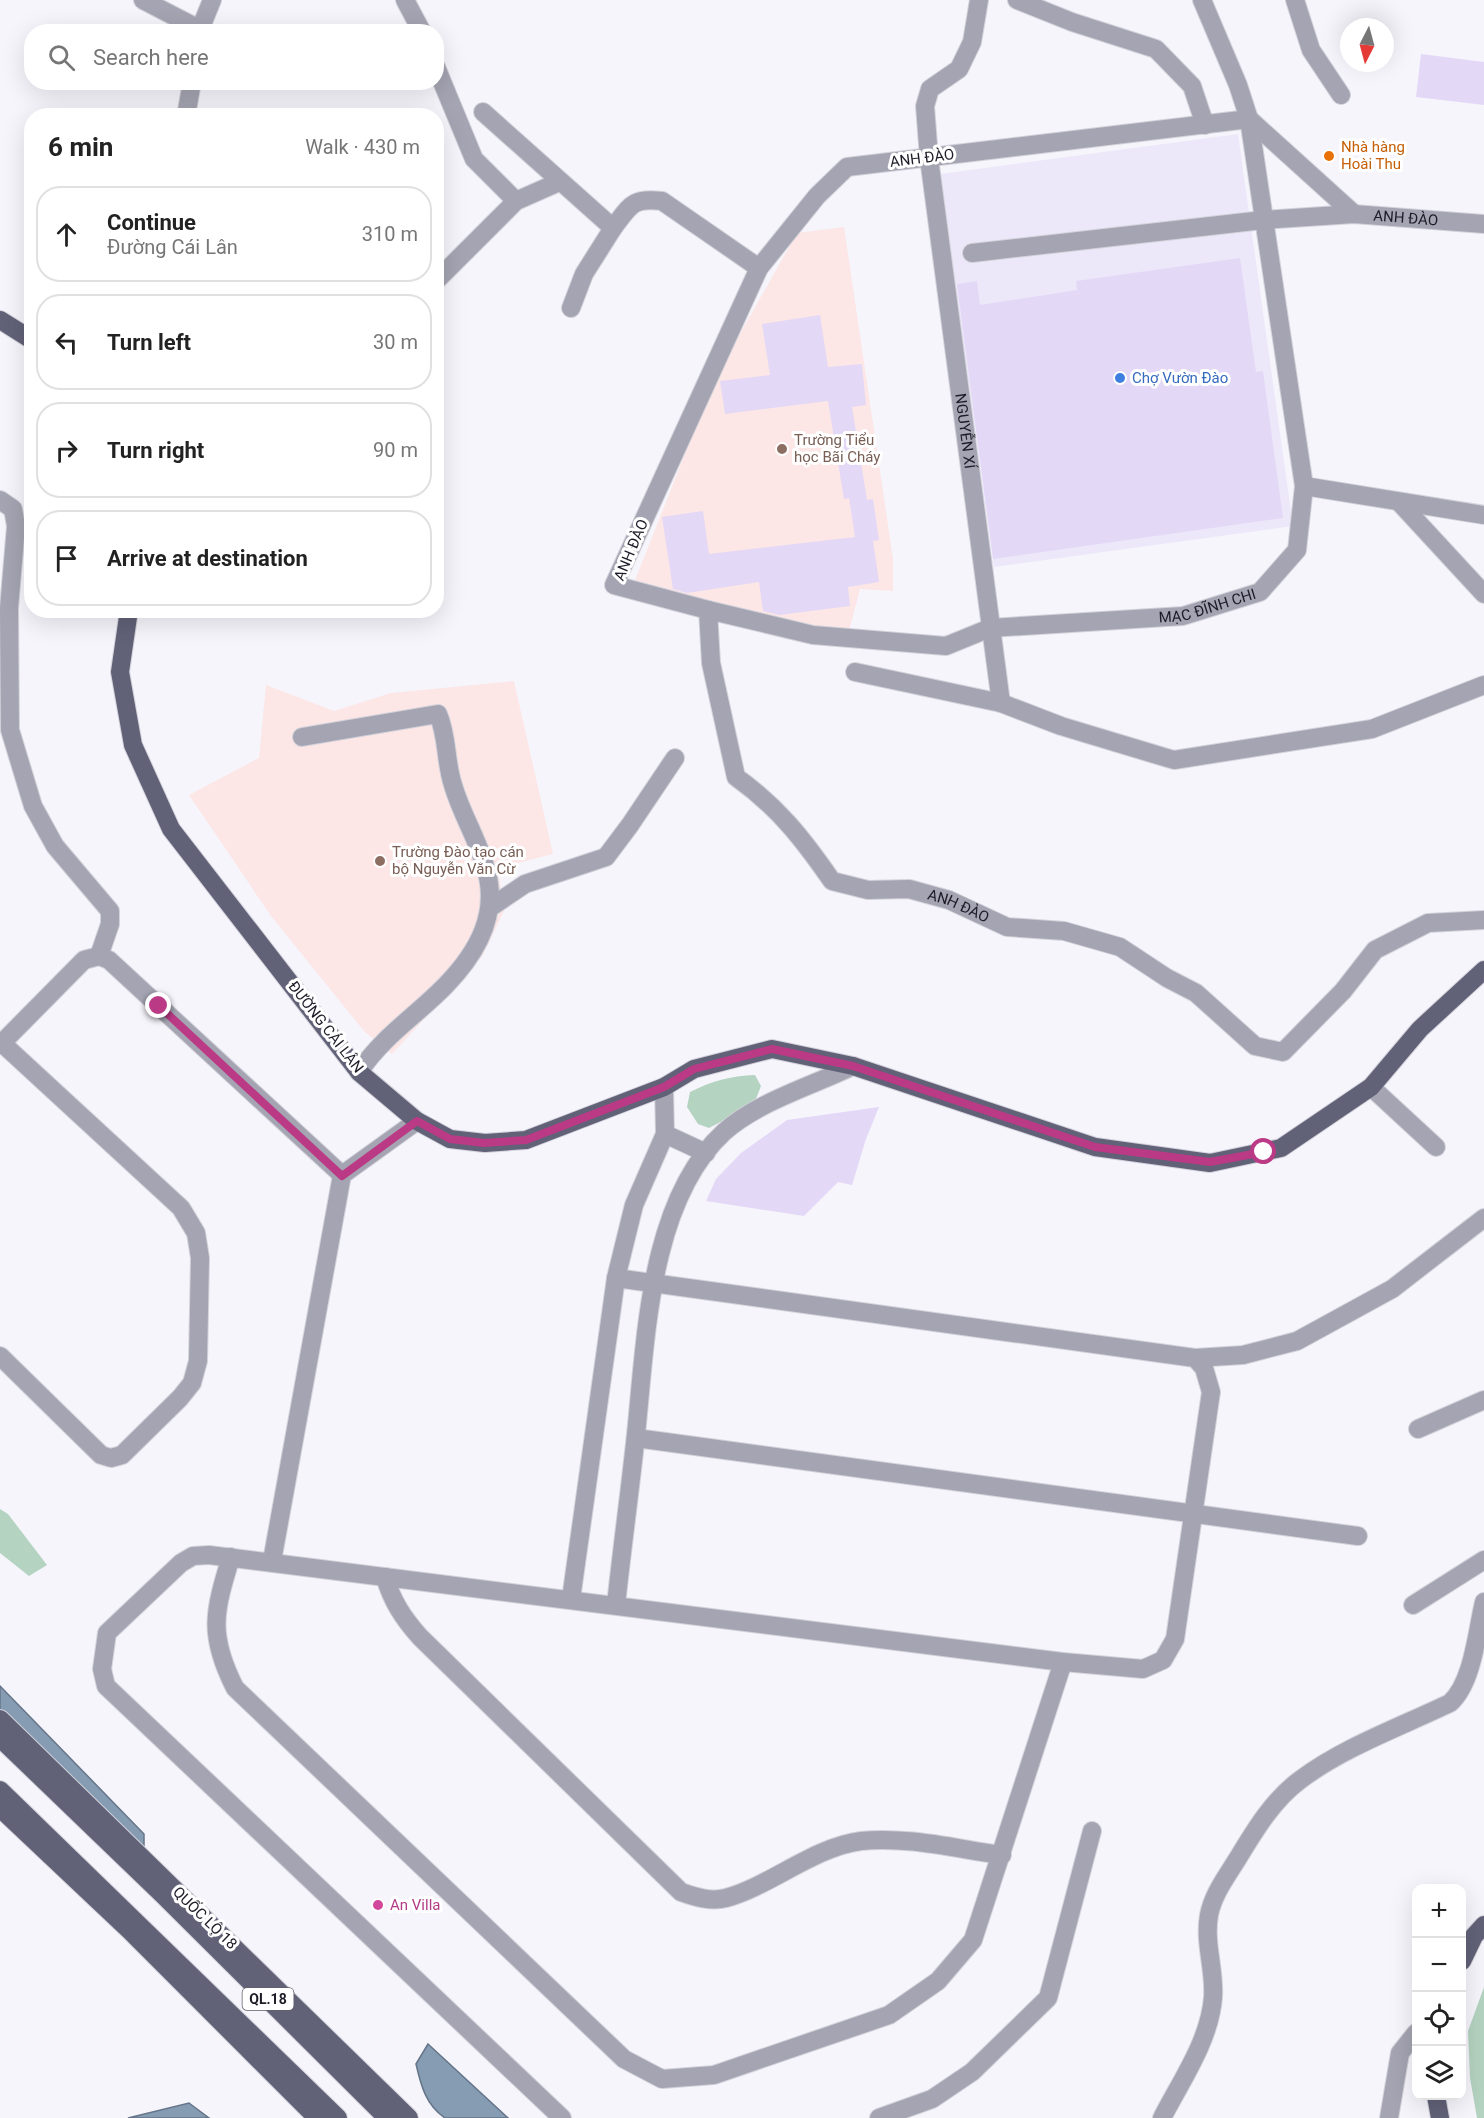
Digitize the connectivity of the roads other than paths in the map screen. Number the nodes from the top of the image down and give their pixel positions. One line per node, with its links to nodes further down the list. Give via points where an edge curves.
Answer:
1 (143, 0): 8 (street)
2 (212, 0): 9 (street)
3 (405, 0): 10 (street)
4 (979, 0): 18 (street, NGUYỄN XÍ, via 972,42 959,69 930,89 925,106)
5 (1017, 0): 17 (street, via 1156,49 1192,86)
6 (1202, 0): 16 (street, MẠC ĐĨNH CHI)
7 (1296, 0): 13 (street, via 1311,50)
8 (188, 24)
9 (202, 24)
10 (418, 24)
11 (444, 87): 20 (street, via 474,159)
12 (191, 90): 14 (street)
13 (1341, 95)
14 (187, 108)
15 (483, 112): 19 (street)
16 (1249, 119): 17 (street, ANH ĐÀO); 21 (street, ANH ĐÀO); 22 (street, MẠC ĐĨNH CHI)
17 (1205, 125): 18 (street, ANH ĐÀO)
18 (929, 158): 26 (street, ANH ĐÀO, via 847,167 817,196); 39 (street, NGUYỄN XÍ)
19 (559, 182): 20 (street); 24 (street)
20 (516, 201): 27 (street)
21 (1354, 214): 22 (street); 23 (street, ANH ĐÀO)
22 (1263, 219): 25 (street); 31 (street, MẠC ĐĨNH CHI)
23 (1484, 224)
24 (613, 228): 26 (street, via 632,203 644,199 662,201); 28 (street, via 584,274)
25 (972, 253)
26 (759, 268): 37 (street, ANH ĐÀO, via 614,585)
27 (444, 273)
28 (571, 308)
29 (0, 320): 30 (main road)
30 (24, 335)
31 (1304, 486): 33 (street); 39 (street, MẠC ĐĨNH CHI, via 1297,550 1260,592 1183,616)
32 (0, 500): 35 (street, via 13,509 16,526)
33 (1399, 502): 34 (street); 36 (street)
34 (1484, 515)
35 (5, 588): 47 (street, via 10,730 33,806 55,846 110,911 110,924)
36 (1484, 594)
37 (708, 610): 39 (street, MẠC ĐĨNH CHI, via 813,635 946,646); 46 (street, ANH ĐÀO, via 711,663 736,777 767,800 801,836 832,881 868,890 909,889 949,900 1007,927 1064,931 1120,947 1196,993 1256,1046 1283,1052 1375,950 1428,923)
38 (128, 618): 51 (main road, ĐƯỜNG CÁI LÂN, via 120,672 133,745 171,828)
39 (990, 628): 42 (street, NGUYỄN XÍ)
40 (855, 672): 42 (street)
41 (1484, 685): 42 (street, via 1372,729 1174,760 1061,726)
42 (1001, 703)
43 (302, 737): 45 (street, via 438,714 452,783 486,866)
44 (675, 758): 45 (street, via 606,857 525,884)
45 (491, 907): 51 (street, via 477,947 447,984 374,1049)
46 (1484, 920)
47 (99, 956): 49 (street, via 84,960); 58 (street, via 109,960)
48 (1484, 970): 53 (main road, ĐƯỜNG CÁI LÂN, via 1420,1029)
49 (1, 1044): 62 (street, via 181,1208 196,1233 200,1258 198,1361 192,1383 122,1455 101,1455)
50 (853, 1066): 52 (main road, ĐƯỜNG CÁI LÂN, via 772,1049 694,1069); 53 (main road, ĐƯỜNG CÁI LÂN, via 1095,1147 1210,1162 1281,1148); 57 (street, via 746,1115)
51 (359, 1071): 54 (main road, ĐƯỜNG CÁI LÂN)
52 (664, 1087): 54 (main road, ĐƯỜNG CÁI LÂN, via 526,1140 484,1143 450,1139); 55 (street)
53 (1371, 1087): 56 (street)
54 (417, 1121): 58 (street)
55 (665, 1134): 57 (street); 60 (street, via 634,1205)
56 (1436, 1147)
57 (706, 1153): 61 (street, via 678,1200)
58 (342, 1176): 71 (street)
59 (1484, 1218): 63 (street, via 1392,1289 1297,1341 1243,1355)
60 (616, 1278): 61 (street); 73 (street)
61 (652, 1283): 63 (street); 66 (street)
62 (0, 1356)
63 (1195, 1358): 67 (street, via 1204,1368 1211,1392)
64 (1484, 1400): 65 (street)
65 (1418, 1429)
66 (636, 1438): 67 (street); 75 (street)
67 (1193, 1514): 68 (street); 77 (street, via 1175,1639 1162,1660 1143,1669)
68 (1358, 1536)
69 (231, 1557): 71 (street); 83 (street, via 216,1604 216,1632 221,1661 235,1688 624,2059 662,2079 714,2074 889,2015 938,1981 974,1940); 95 (street, via 193,1556 181,1563 107,1633 102,1669 106,1686)
70 (1484, 1560): 76 (street)
71 (272, 1561): 72 (street)
72 (385, 1577): 73 (street); 83 (street, via 392,1599 420,1637 681,1892 703,1899 725,1898 859,1841 890,1840)
73 (571, 1599): 75 (street)
74 (1484, 1602): 97 (street, via 1458,1695 1327,1762 1299,1781 1275,1804 1216,1893 1207,1934 1213,1996 1208,2025)
75 (616, 1605): 77 (street)
76 (1413, 1605)
77 (1063, 1662): 83 (street)
78 (0, 1719): 84 (main road, QUỐC LỘ 18 / QL.18)
79 (0, 1738): 84 (main road, QUỐC LỘ 18 / QL.18)
80 (0, 1790): 86 (main road, QL.18)
81 (0, 1808): 86 (main road, QL.18)
82 (1092, 1831): 96 (street, via 1048,1998 972,2072 932,2099)
83 (1002, 1856)
84 (168, 1891): 89 (main road, QUỐC LỘ 18 / QL.18)
85 (1484, 1925): 87 (main road)
86 (133, 1926): 91 (main road, QL.18); 92 (main road, QL.18)
87 (1466, 1951)
88 (1412, 2038): 98 (street, via 1400,2053)
89 (378, 2097): 93 (main road, QUỐC LỘ 18 / QL.18); 94 (main road, QUỐC LỘ 18 / QL.18)
90 (1437, 2100): 99 (main road)
91 (317, 2118)
92 (338, 2118)
93 (387, 2118)
94 (409, 2118)
95 (562, 2118)
96 (879, 2118)
97 (1162, 2118)
98 (1389, 2118)
99 (1440, 2118)

